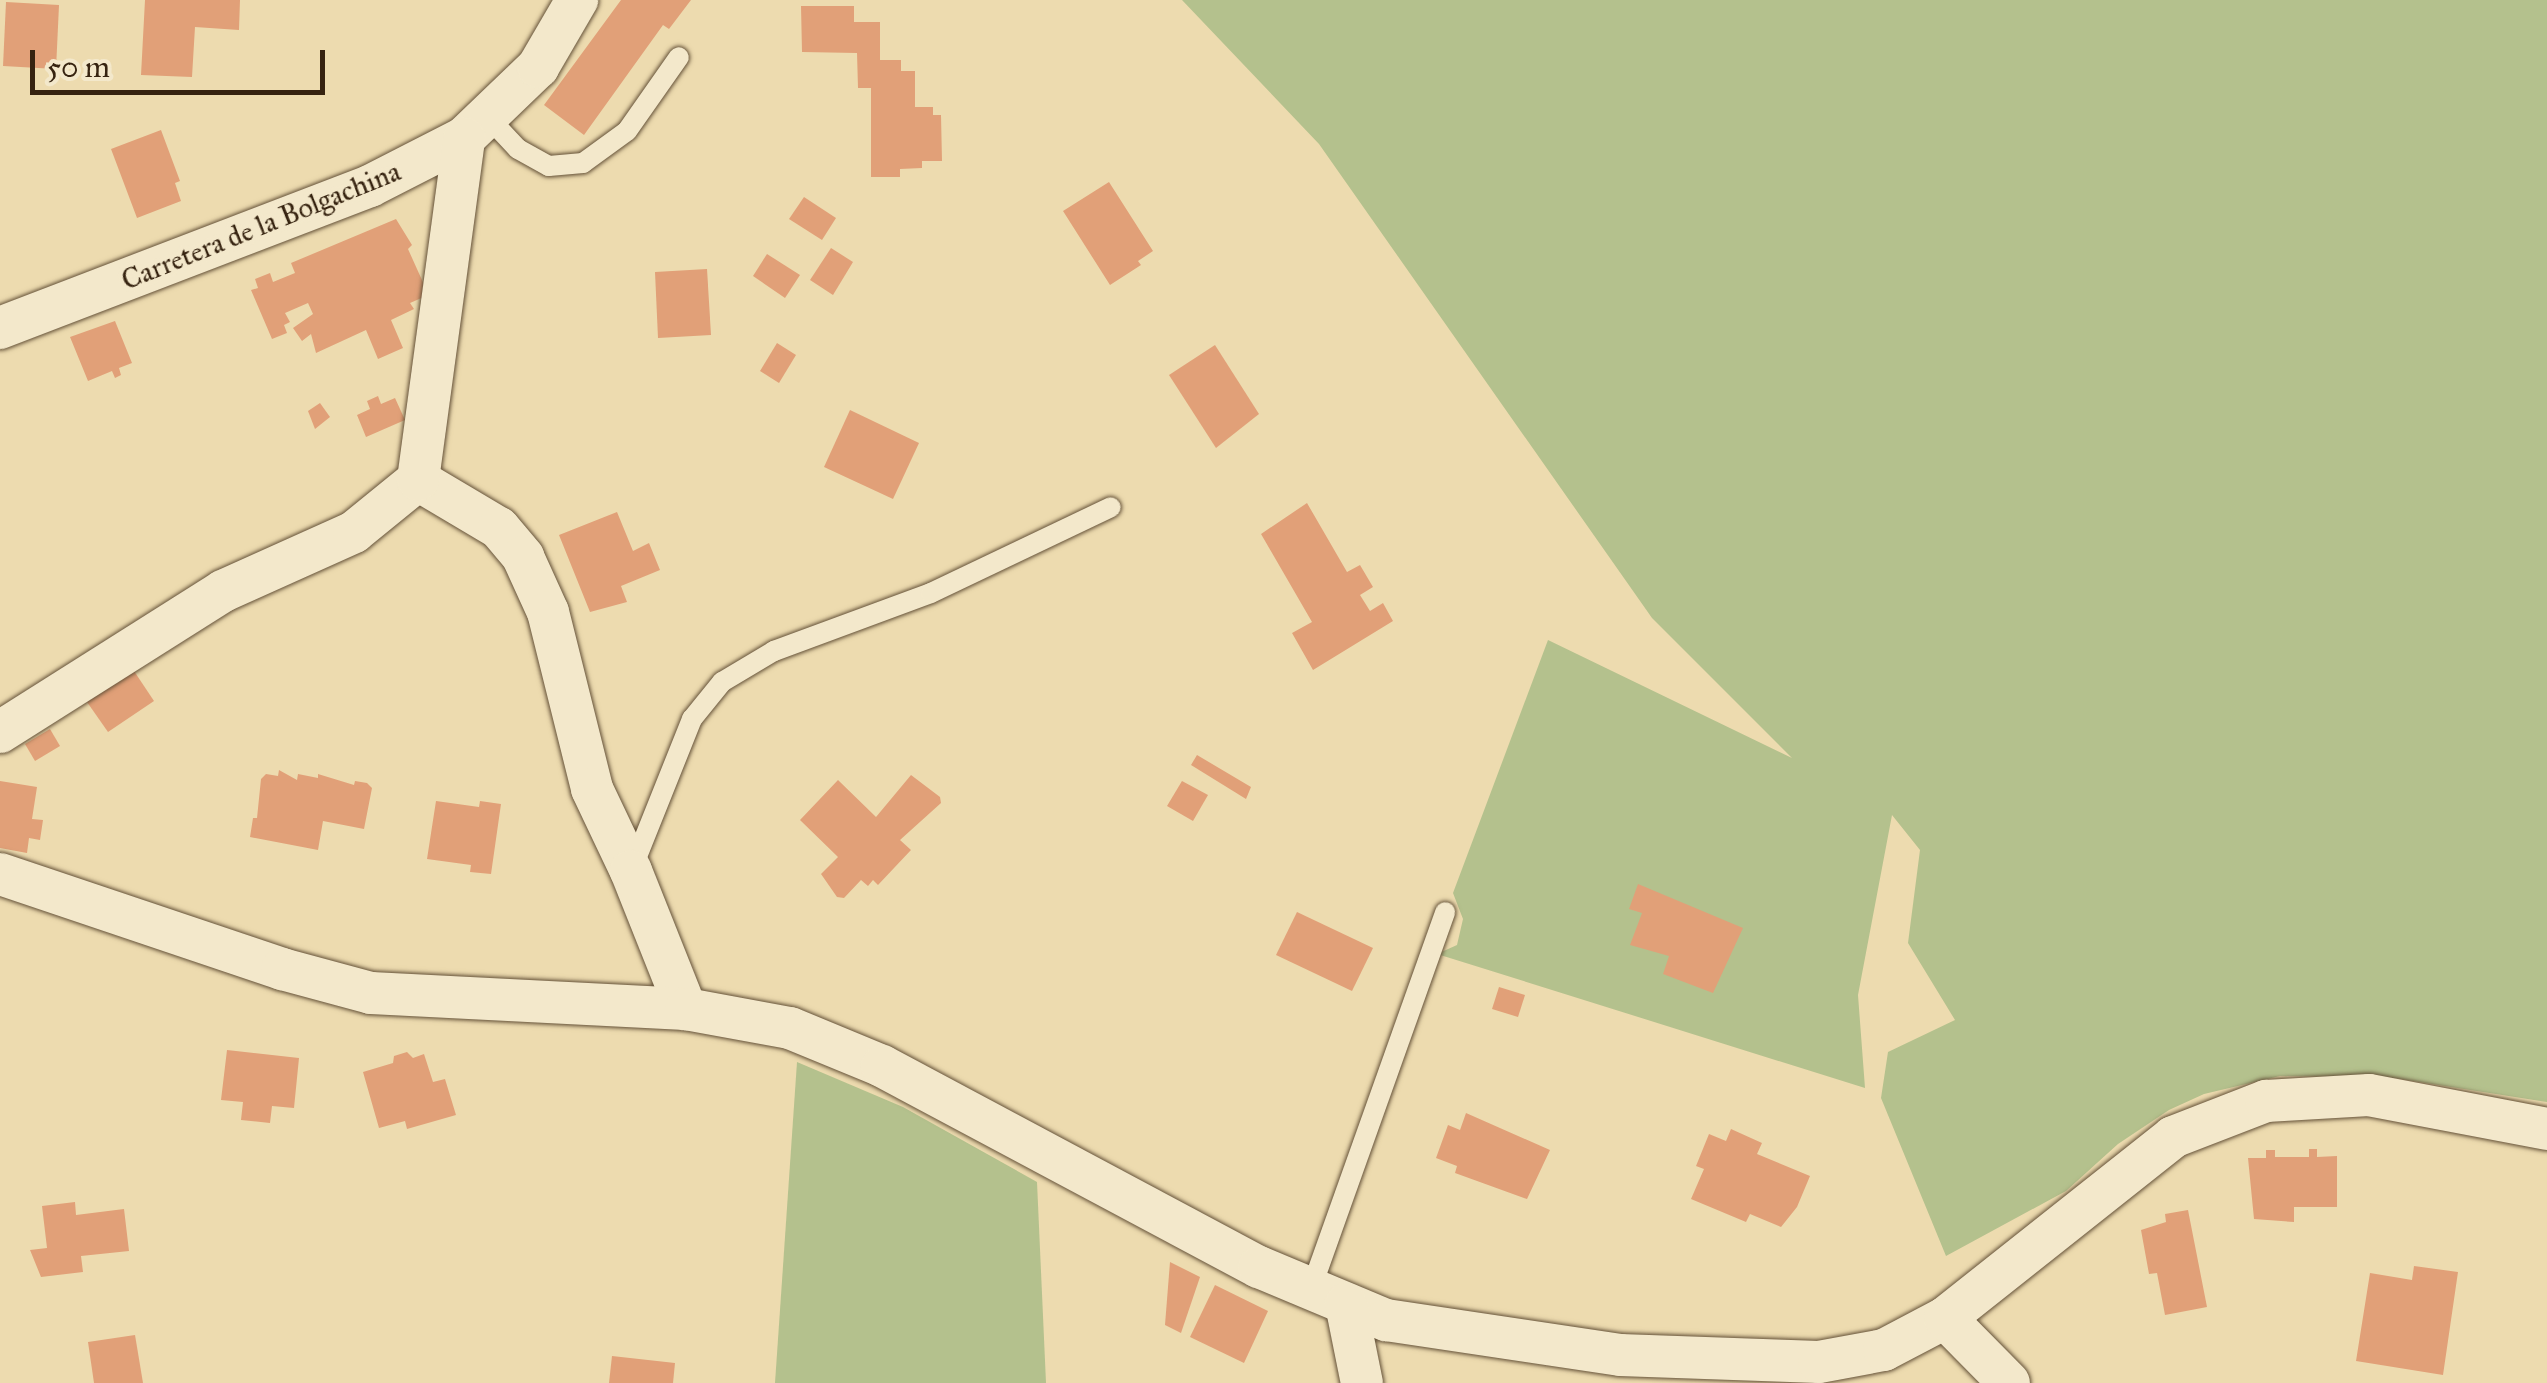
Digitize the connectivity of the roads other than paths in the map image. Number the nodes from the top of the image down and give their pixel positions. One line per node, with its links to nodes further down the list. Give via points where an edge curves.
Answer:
1 (577, 0): 3 (street, Carretera de la Bolgachina, via 538,67)
2 (679, 57): 3 (lane, via 627,130 584,164 549,166)
3 (475, 127): 4 (street, Carretera de la Bolgachina, via 370,186); 5 (street)
4 (0, 328)
5 (418, 480): 7 (street, via 354,532 223,590); 8 (street, via 499,528 523,557 548,612 592,789)
6 (1111, 507): 8 (lane, via 931,594 774,651 722,682 692,719)
7 (0, 732)
8 (631, 871): 11 (street)
9 (0, 874): 11 (street, via 370,993)
10 (1445, 912): 13 (lane)
11 (686, 1009): 13 (street, via 790,1028 882,1066 1259,1268)
12 (2547, 1129): 14 (street, via 2369,1095 2266,1101 2173,1137)
13 (1328, 1296): 14 (street, via 1386,1320 1620,1355 1820,1362 1884,1350); 15 (street)
14 (1944, 1318): 16 (street)
15 (1362, 1383)
16 (2009, 1383)

